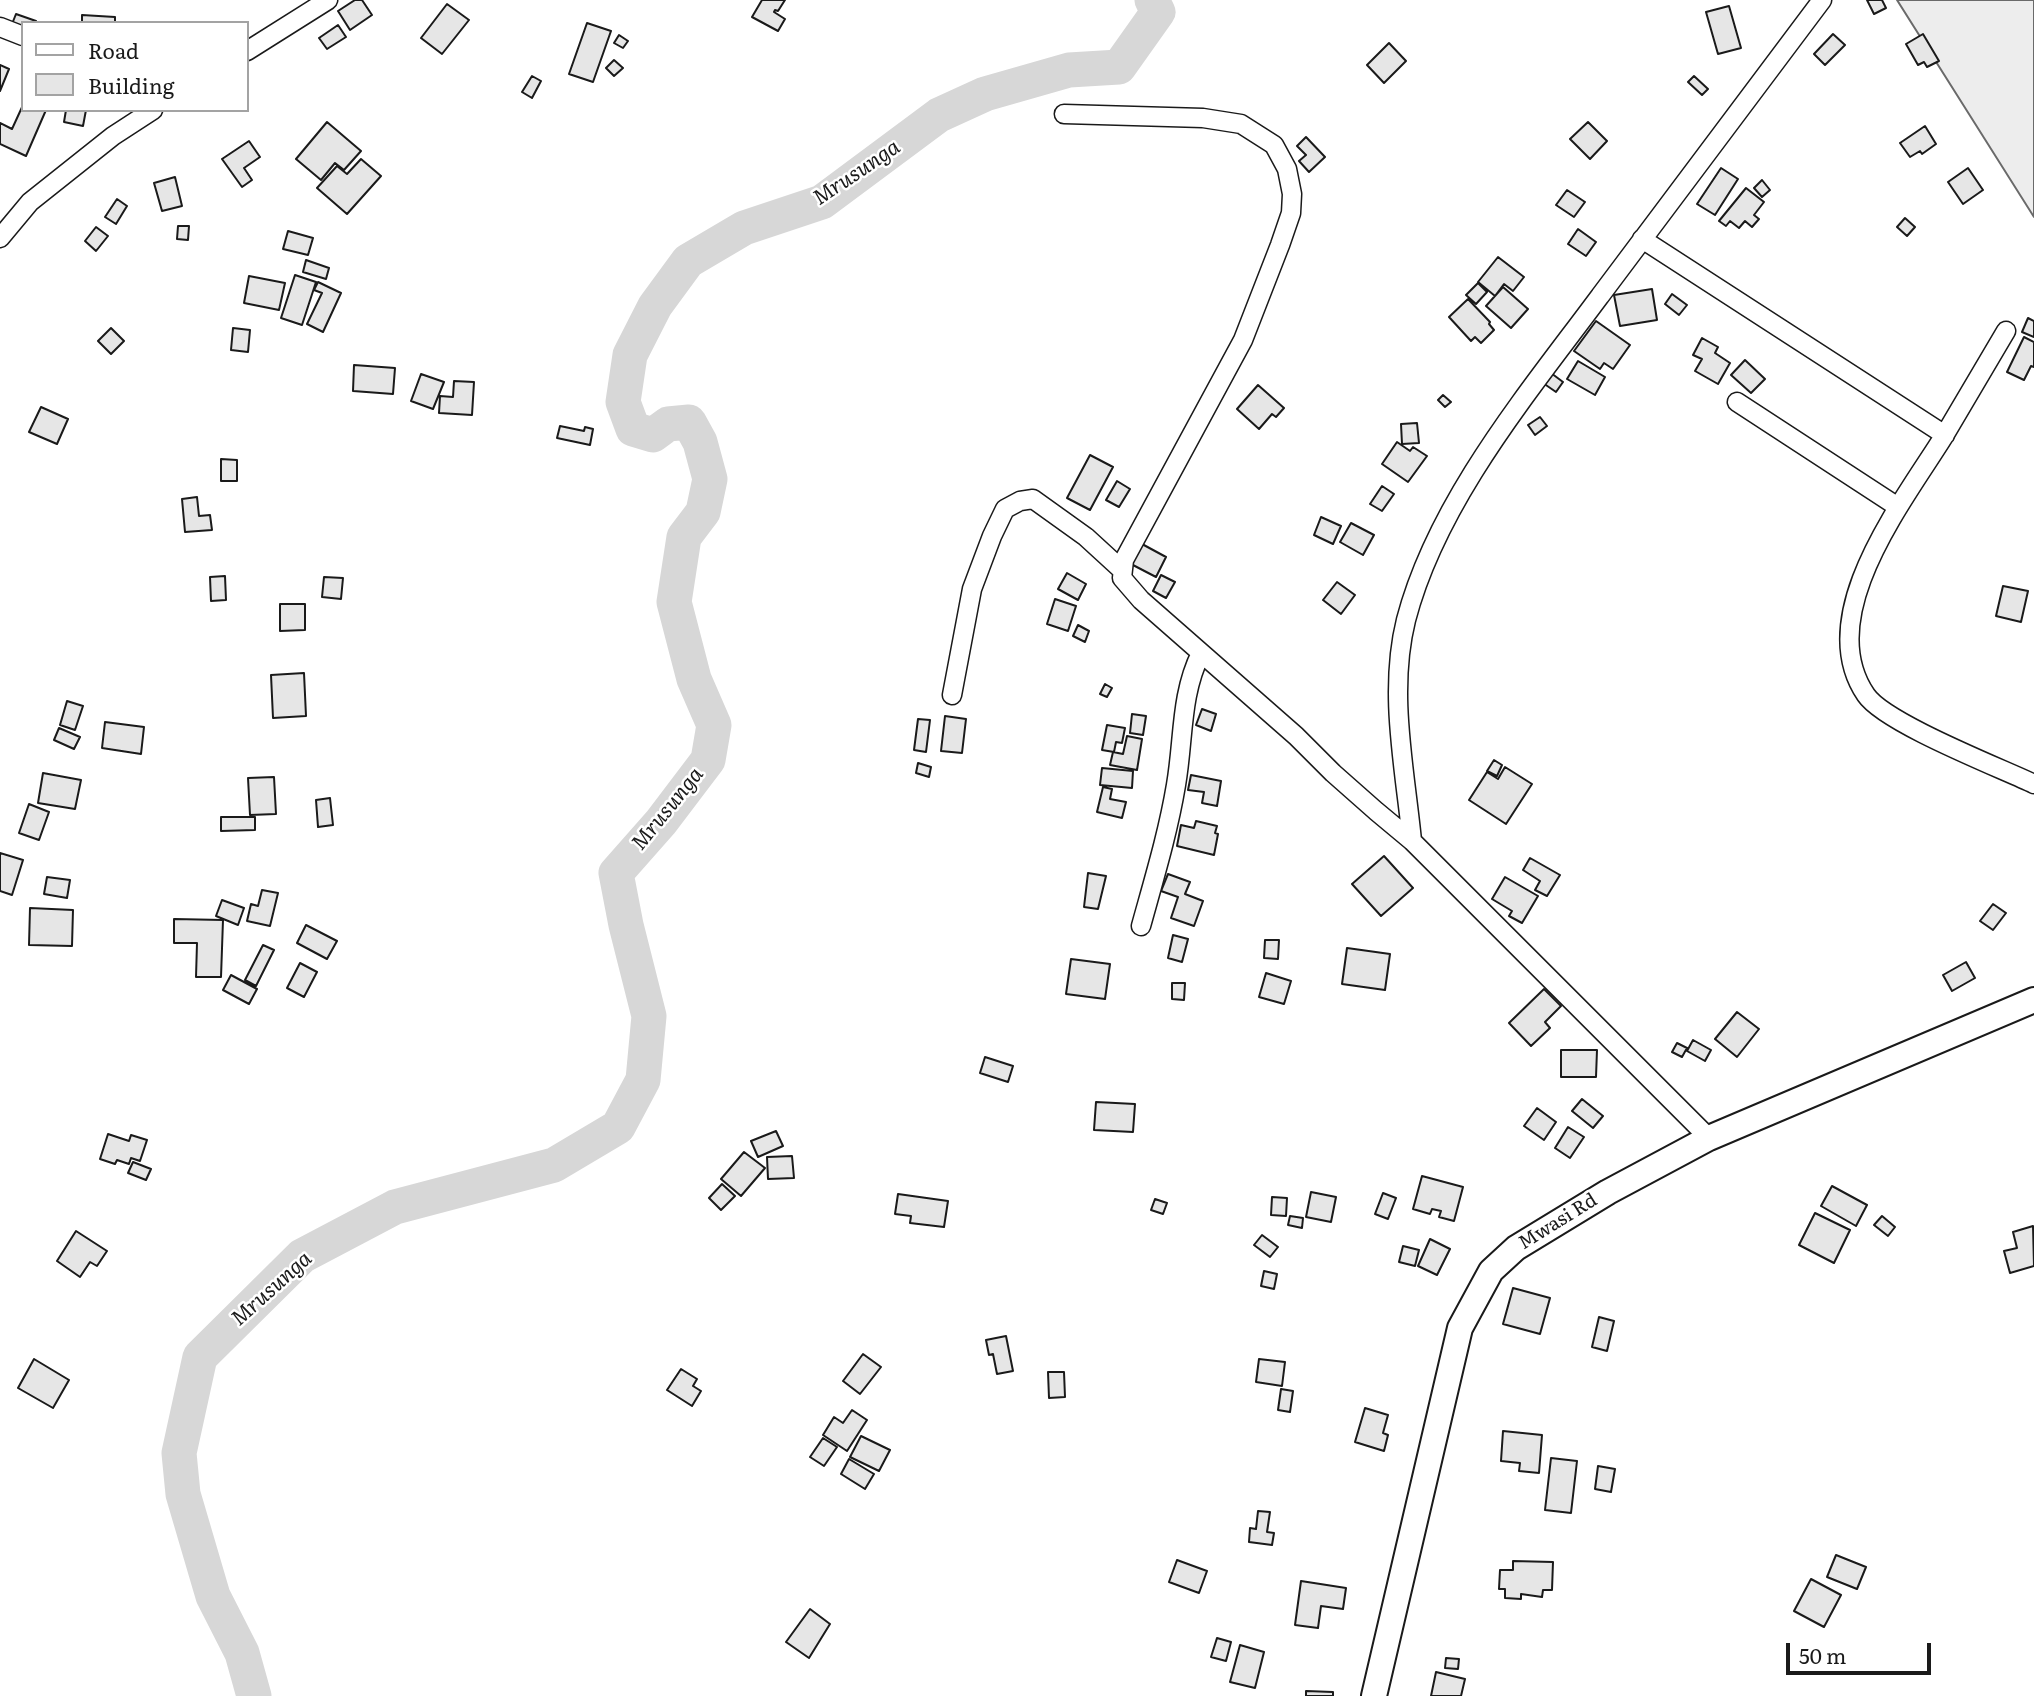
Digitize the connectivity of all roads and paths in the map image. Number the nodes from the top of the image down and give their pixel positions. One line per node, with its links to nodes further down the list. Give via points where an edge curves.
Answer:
1 (328, 0): 5 (street)
2 (1822, 0): 9 (street)
3 (0, 27): 4 (street)
4 (21, 35)
5 (248, 50)
6 (150, 112): 8 (street, via 30,202)
7 (1064, 114): 14 (street, via 1203,118 1241,124 1274,145 1287,169 1292,194 1280,245 1243,340)
8 (0, 238)
9 (1642, 239): 12 (street); 18 (street, via 1469,478 1417,586 1406,622 1399,688)
10 (2006, 331): 12 (street)
11 (1737, 402): 13 (street)
12 (1945, 435): 13 (street)
13 (1898, 507): 17 (street, via 1855,595 1850,626 1852,664 1867,697 1900,722)
14 (1122, 570): 15 (street, via 1130,589); 16 (street, via 1033,499 1005,509 972,589)
15 (1201, 653): 18 (street); 19 (street, via 1190,676 1172,807)
16 (952, 695)
17 (2034, 784)
18 (1412, 841): 21 (street)
19 (1141, 926)
20 (2034, 1000): 21 (street, Mwasi Rd)
21 (1709, 1138): 22 (street, Mwasi Rd, via 1516,1248 1491,1271 1460,1328)
22 (1374, 1696)

